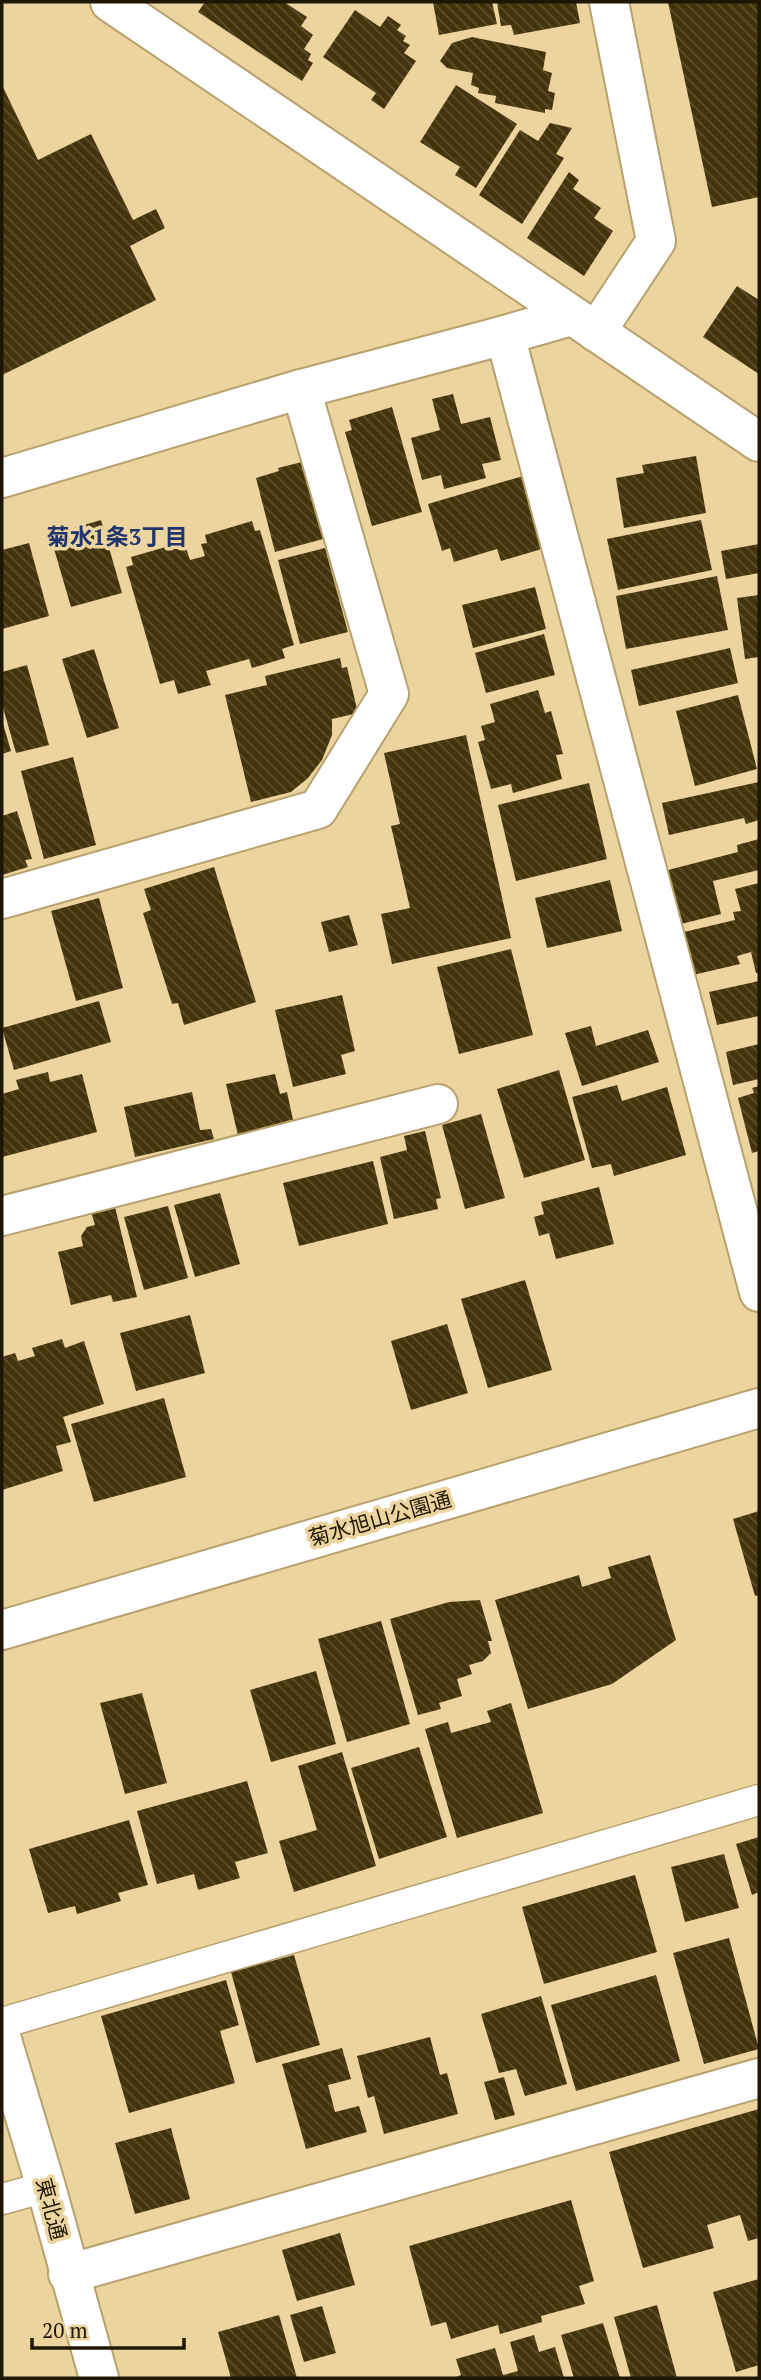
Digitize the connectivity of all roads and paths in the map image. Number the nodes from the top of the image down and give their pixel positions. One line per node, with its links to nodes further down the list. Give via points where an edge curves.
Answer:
1 (110, 2): 3 (street)
2 (609, 2): 3 (street, via 656,241)
3 (584, 324): 4 (street); 6 (street)
4 (505, 335): 5 (street); 11 (street)
5 (301, 389): 7 (street); 8 (street, via 389,694 318,809)
6 (759, 442)
7 (2, 478)
8 (2, 900)
9 (438, 1104): 10 (street)
10 (2, 1216)
11 (759, 1292)
12 (759, 1408): 13 (street, 菊水旭山公園通)
13 (2, 1630)
14 (759, 1800): 15 (lane)
15 (2, 2023)
16 (2, 2040): 18 (street, 東北通)
17 (759, 2078): 20 (street)
18 (46, 2187): 19 (lane); 20 (street, 東北通)
19 (2, 2199)
20 (68, 2274): 21 (street, 東北通)
21 (99, 2378)

